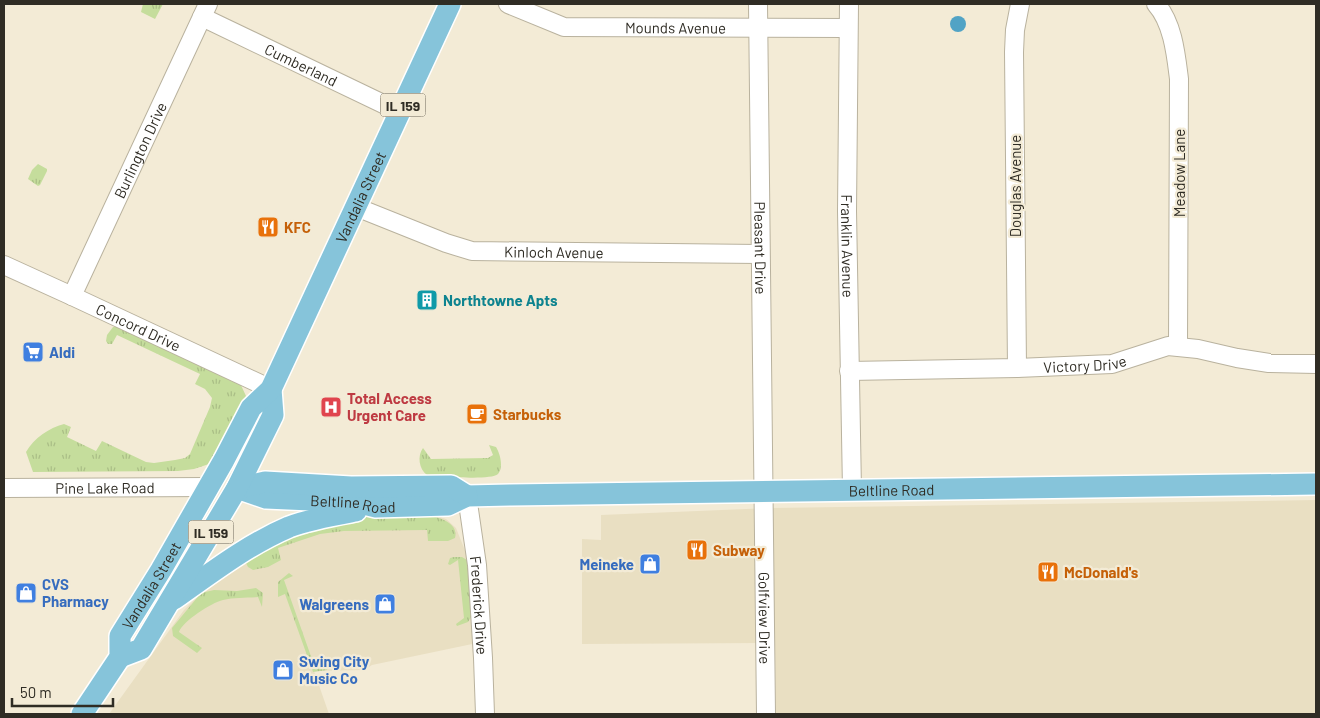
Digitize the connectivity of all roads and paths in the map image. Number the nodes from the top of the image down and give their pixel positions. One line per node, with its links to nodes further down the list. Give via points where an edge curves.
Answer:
1 (450, 4): 10 (main road, Vandalia Street / IL 159)
2 (508, 4): 8 (street, Mounds Avenue, via 564,27)
3 (758, 4): 8 (street, Pleasant Drive)
4 (849, 4): 9 (street, Franklin Avenue)
5 (1020, 4): 17 (street, Douglas Avenue, via 1014,52)
6 (1156, 4): 15 (street, Meadow Lane, via 1170,30 1179,79)
7 (205, 10): 10 (street, Cumberland); 14 (street, Burlington Drive)
8 (757, 27): 9 (street, Mounds Avenue); 12 (street, Pleasant Drive)
9 (848, 28): 18 (street, Franklin Avenue)
10 (400, 112): 11 (main road, Vandalia Street / IL 159)
11 (356, 207): 12 (street, Kinloch Avenue, via 472,251); 19 (main road, Vandalia Street / IL 159)
12 (760, 254): 25 (street, Pleasant Drive)
13 (4, 265): 14 (street, Concord Drive)
14 (72, 296): 19 (street, Concord Drive)
15 (1178, 346): 16 (street, Victory Drive, via 1269,362); 17 (street, Victory Drive, via 1168,346 1112,364)
16 (1316, 364)
17 (1016, 368): 18 (street, Victory Drive)
18 (849, 371): 24 (street, Franklin Avenue)
19 (271, 389): 21 (main road, Vandalia Street / IL 159, via 251,408); 23 (main road, Vandalia Street / IL 159, via 273,415)
20 (1316, 484): 24 (main road, Beltline Road)
21 (208, 487): 22 (street, Pine Lake Road); 23 (main road, Beltline Road); 29 (main road, Vandalia Street / IL 159, via 120,636)
22 (4, 488)
23 (237, 488): 26 (main road, Beltline Road, via 265,482 375,487 451,486); 27 (main road, Beltline Road, via 266,498 356,502); 28 (main road, Vandalia Street / IL 159)
24 (852, 490): 25 (main road, Beltline Road)
25 (764, 491): 26 (main road, Beltline Road); 32 (street, Golfview Drive)
26 (468, 496): 27 (main road, Beltline Road, via 448,505); 31 (street, Frederick Drive, via 477,565)
27 (376, 507): 28 (main road, via 290,527 241,552)
28 (168, 603): 29 (main road, Vandalia Street / IL 159, via 141,649)
29 (120, 656): 30 (main road, Vandalia Street / IL 159)
30 (82, 714)
31 (484, 714)
32 (766, 714)

